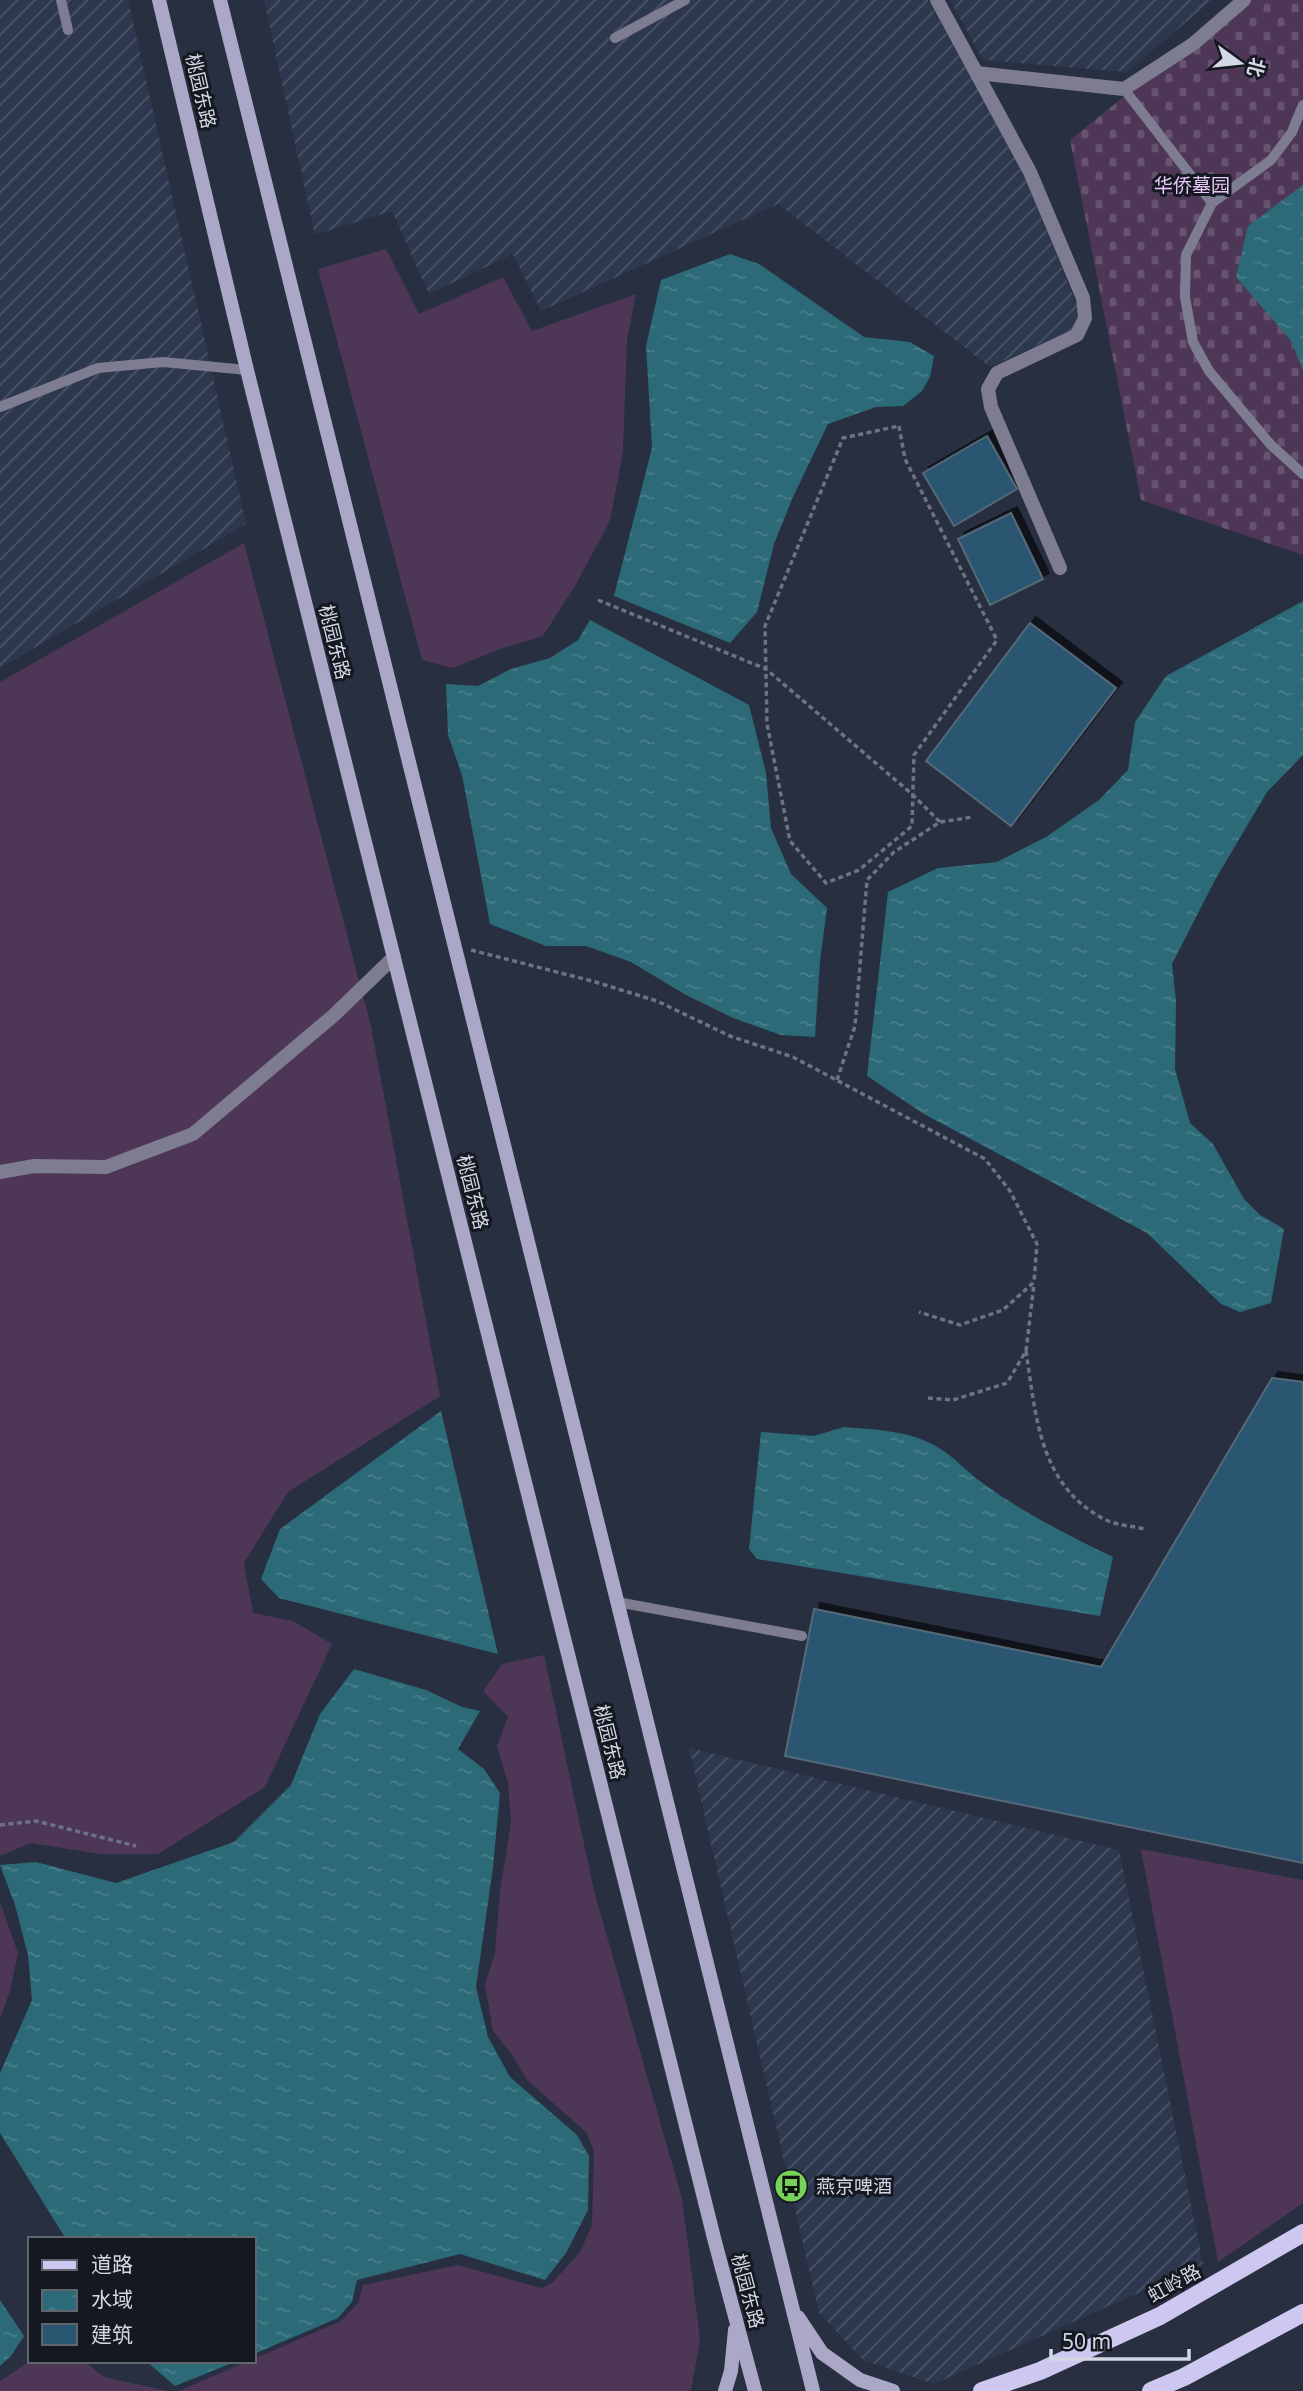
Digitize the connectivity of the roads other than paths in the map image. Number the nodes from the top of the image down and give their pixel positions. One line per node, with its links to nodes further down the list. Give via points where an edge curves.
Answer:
1 (61, 0): 7 (lane)
2 (159, 0): 13 (main road, 桃园东路)
3 (220, 0): 19 (main road, 桃园东路)
4 (685, 0): 8 (lane)
5 (937, 0): 9 (street)
6 (1244, 0): 10 (street, via 1193,44)
7 (68, 30)
8 (615, 38)
9 (977, 73): 10 (street); 16 (street, via 1030,172 1083,298 1085,318 1077,335 997,373 988,388 991,407)
10 (1124, 89): 12 (lane)
11 (1303, 105): 12 (lane, via 1292,132 1271,160)
12 (1212, 203): 15 (lane, via 1185,255 1185,297 1194,342 1209,371 1271,445)
13 (247, 370): 14 (lane, via 163,362 98,368); 17 (main road, 桃园东路)
14 (0, 407)
15 (1303, 474)
16 (1060, 568)
17 (394, 957): 18 (street, via 333,1016 193,1134 106,1167 34,1166); 24 (main road, 桃园东路)
18 (0, 1172)
19 (617, 1602): 20 (lane); 22 (main road, 桃园东路)
20 (802, 1636)
21 (1303, 2233): 29 (main road, 虹岭路, via 1160,2316 1040,2371)
22 (792, 2308): 27 (main road, 桃园东路); 28 (main road, via 822,2353 860,2380)
23 (1303, 2313): 30 (main road)
24 (736, 2318): 25 (main road); 26 (main road, 桃园东路)
25 (725, 2391)
26 (755, 2391)
27 (813, 2391)
28 (893, 2391)
29 (982, 2391)
30 (1151, 2391)

